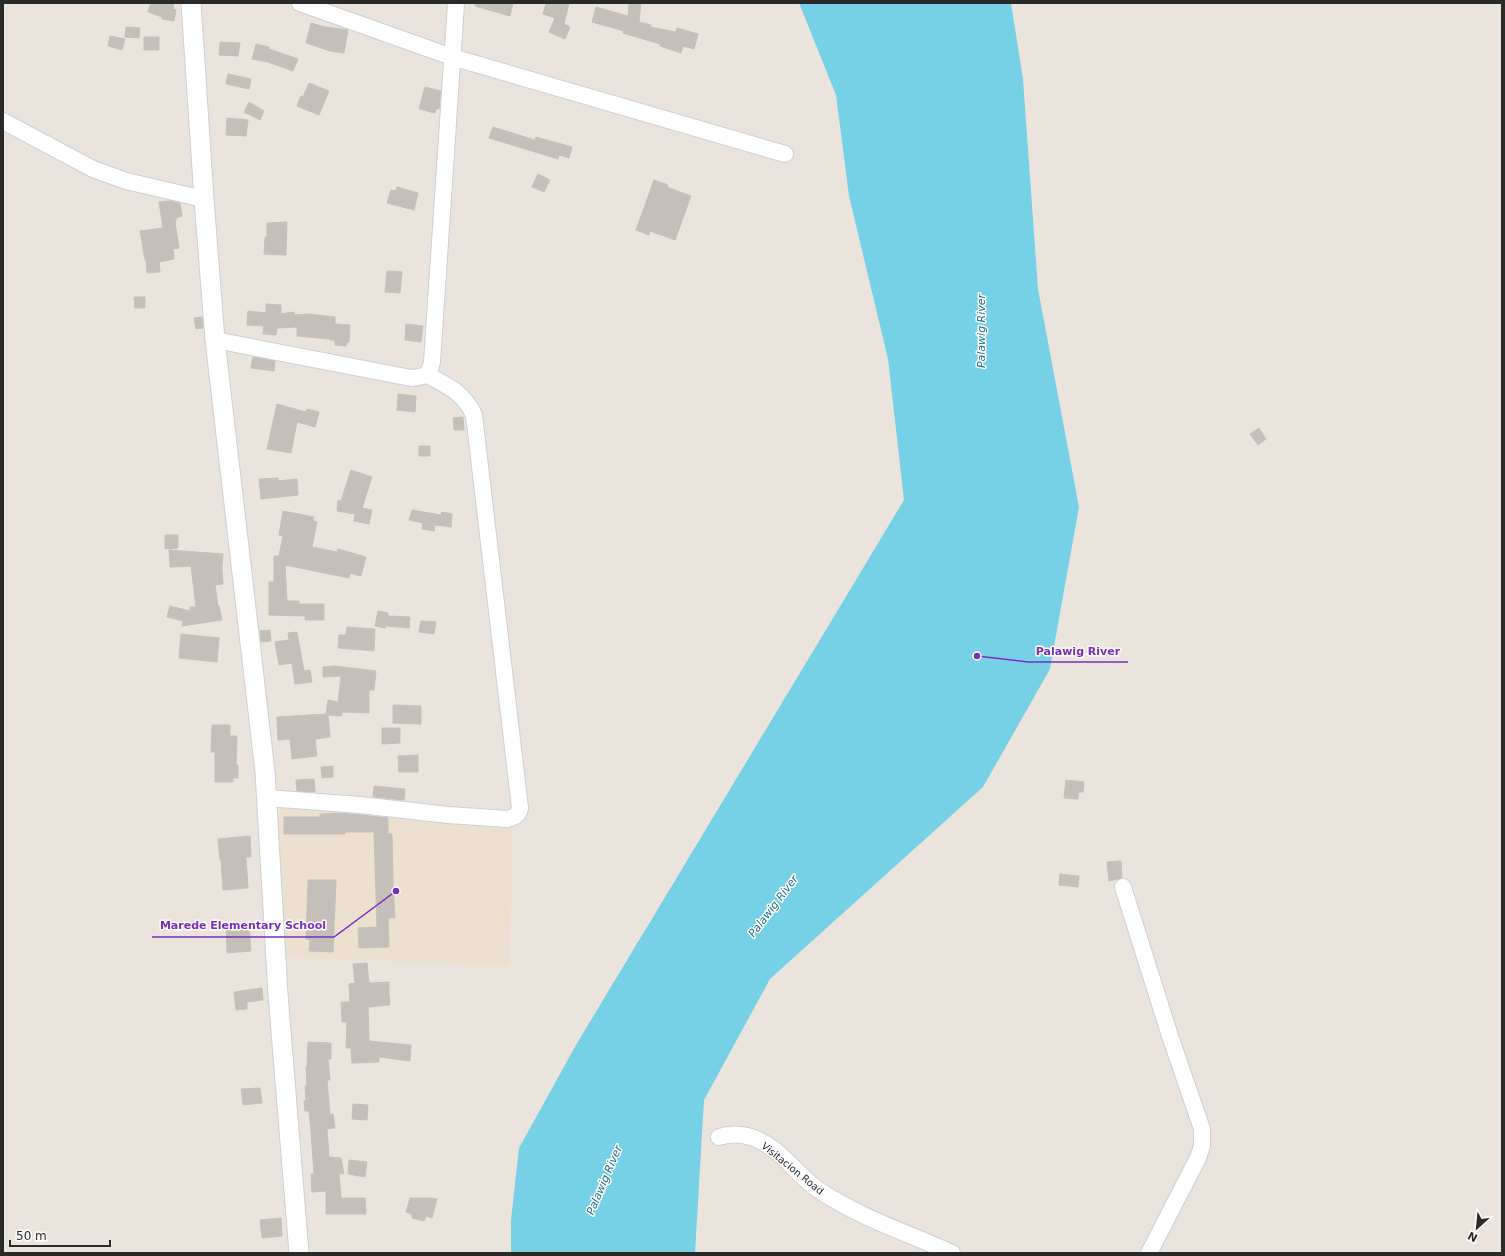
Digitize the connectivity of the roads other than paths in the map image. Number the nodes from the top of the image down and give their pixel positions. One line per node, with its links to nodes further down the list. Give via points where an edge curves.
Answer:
1 (191, 3): 7 (street)
2 (300, 3): 4 (street)
3 (456, 3): 4 (street)
4 (452, 57): 6 (street); 9 (street, via 432,362)
5 (3, 121): 7 (street, via 93,169 126,181)
6 (785, 154)
7 (204, 199): 8 (street)
8 (215, 340): 9 (street, via 411,378); 10 (street)
9 (427, 375): 10 (street, via 463,397 474,415 519,811 508,819)
10 (267, 798): 13 (street, via 278,994)
11 (1123, 887): 15 (street, via 1203,1138 1198,1158)
12 (719, 1137): 14 (street, Visitacion Road, via 727,1134 755,1138 771,1148 819,1190 848,1208)
13 (299, 1253)
14 (952, 1253)
15 (1149, 1253)

